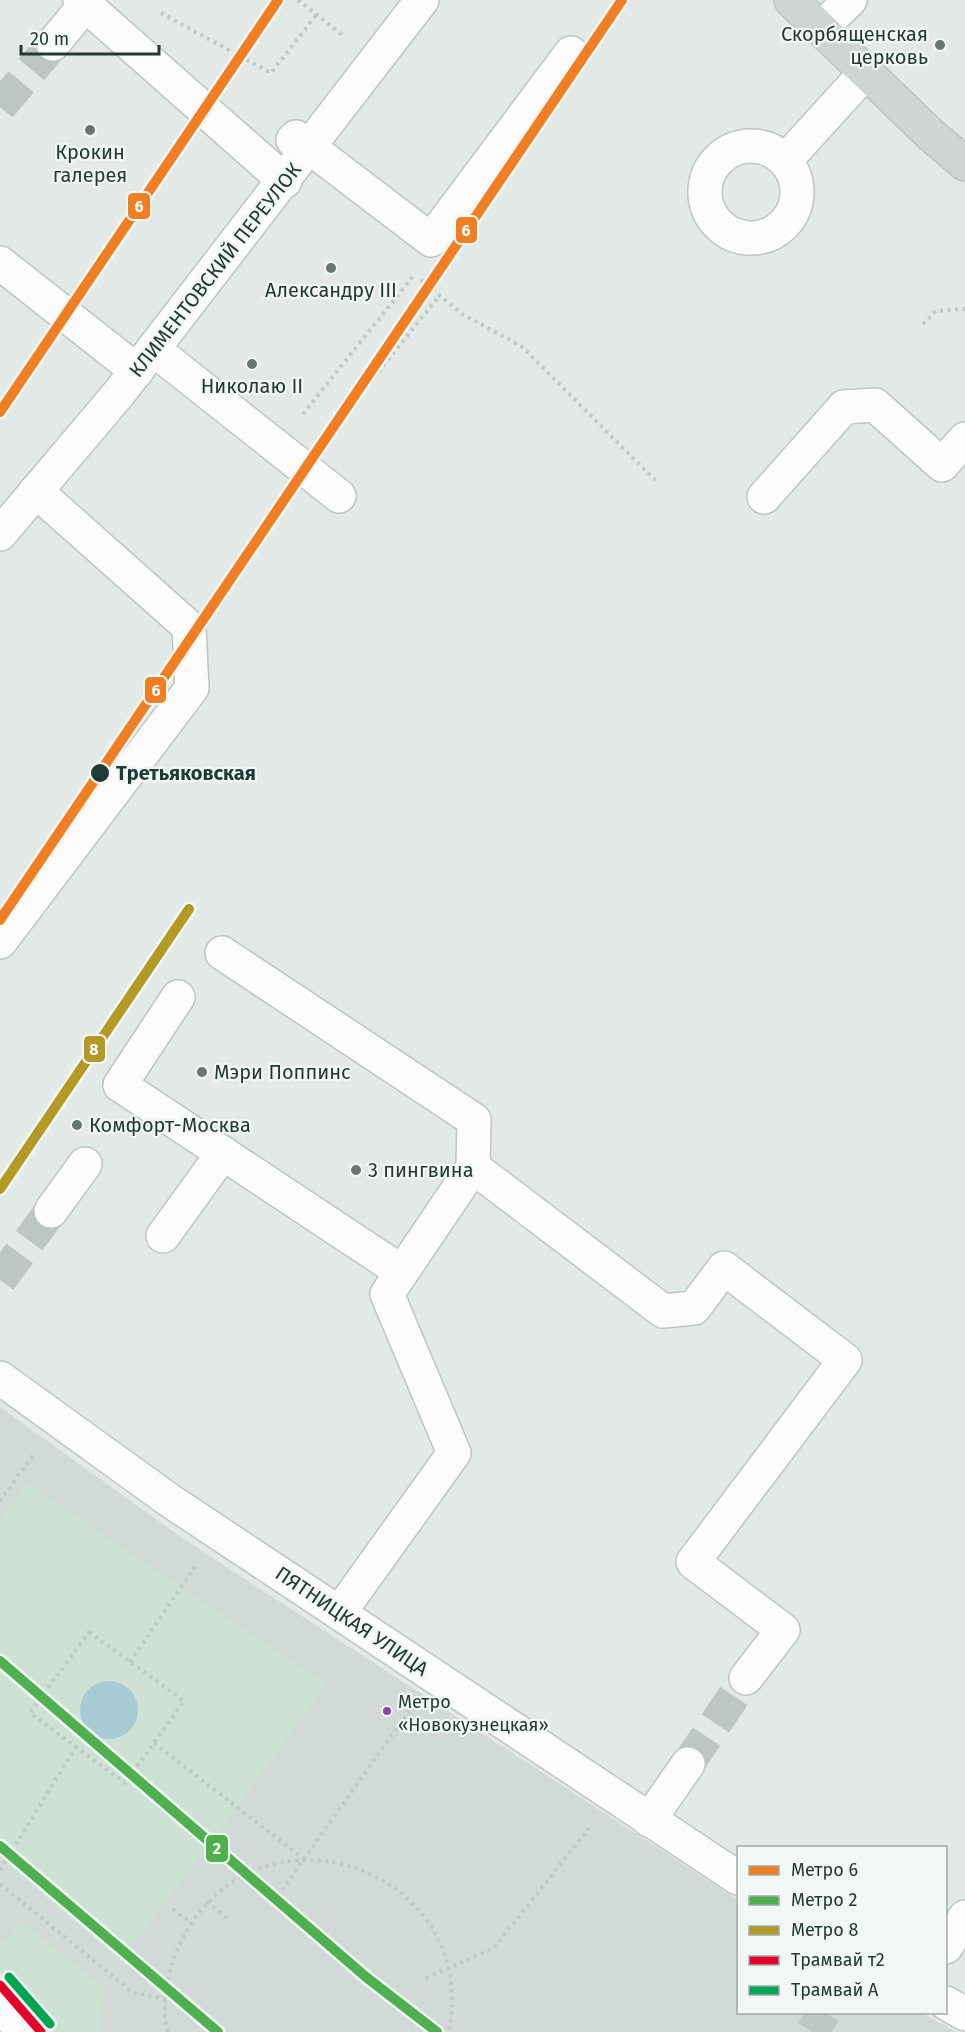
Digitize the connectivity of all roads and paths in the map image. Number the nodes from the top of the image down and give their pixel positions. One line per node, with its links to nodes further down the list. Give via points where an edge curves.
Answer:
1 (298, 0): 7 (path)
2 (422, 0): 11 (street, КЛИМЕНТОВСКИЙ ПЕРЕУЛОК)
3 (790, 0): 8 (main road)
4 (850, 0): 8 (street)
5 (82, 2): 9 (street); 16 (street)
6 (157, 11): 7 (path, via 272,73)
7 (316, 14): 11 (path)
8 (820, 29): 12 (main road)
9 (52, 44)
10 (572, 53): 13 (street, via 431,240)
11 (374, 59): 13 (street, КЛИМЕНТОВСКИЙ ПЕРЕУЛОК)
12 (865, 73): 14 (street); 15 (main road)
13 (310, 148): 16 (street, КЛИМЕНТОВСКИЙ ПЕРЕУЛОК)
14 (785, 161)
15 (965, 164)
16 (277, 175): 23 (street, КЛИМЕНТОВСКИЙ ПЕРЕУЛОК)
17 (0, 263): 23 (street)
18 (406, 267): 19 (path)
19 (415, 274): 20 (path); 25 (path)
20 (439, 296): 26 (path); 27 (path, via 462,314 521,346)
21 (965, 309): 22 (path, via 936,311)
22 (923, 324)
23 (145, 360): 25 (street); 28 (street, КЛИМЕНТОВСКИЙ ПЕРЕУЛОК)
24 (965, 440): 30 (street, via 942,465 875,405 844,406)
25 (277, 447): 26 (street)
26 (303, 467): 29 (street)
27 (656, 481)
28 (36, 491): 31 (street, КЛИМЕНТОВСКИЙ ПЕРЕУЛОК); 32 (street, via 189,627 192,688)
29 (339, 496)
30 (764, 497)
31 (0, 534)
32 (0, 942)
33 (222, 953): 37 (street, via 474,1120)
34 (178, 997): 35 (street, via 120,1085)
35 (223, 1153): 39 (street); 40 (street)
36 (85, 1164): 38 (street)
37 (472, 1167): 40 (street); 47 (street, via 663,1311 694,1308 724,1268 845,1360 693,1563 783,1630)
38 (51, 1211)
39 (163, 1236)
40 (402, 1272): 45 (street, via 387,1294 454,1453)
41 (0, 1378): 45 (street, ПЯТНИЦКАЯ УЛИЦА, via 137,1478)
42 (33, 1455): 43 (path)
43 (0, 1501)
44 (195, 1567): 46 (path)
45 (340, 1612): 52 (street, ПЯТНИЦКАЯ УЛИЦА)
46 (130, 1662): 49 (path, via 184,1701); 50 (path, via 89,1632 30,1713)
47 (746, 1678)
48 (409, 1712): 54 (path)
49 (154, 1743): 50 (path, via 125,1783); 54 (path)
50 (76, 1747): 55 (path)
51 (688, 1764): 52 (street)
52 (649, 1820): 56 (street, ПЯТНИЦКАЯ УЛИЦА)
53 (589, 1828): 65 (path, via 494,1948)
54 (305, 1859): 58 (path); 59 (path, via 258,1870 231,1882); 65 (path, via 338,1862 369,1872 396,1889 420,1911 437,1938)
55 (0, 1870)
56 (737, 1877)
57 (0, 1884): 67 (path, via 132,1992)
58 (282, 1890)
59 (207, 1902): 62 (path); 63 (path)
60 (173, 1909): 63 (path)
61 (965, 1917): 64 (street)
62 (229, 1920)
63 (190, 1922): 67 (path, via 169,1969)
64 (947, 1944)
65 (448, 1969): 66 (path); 73 (path, via 453,2009)
66 (426, 1978)
67 (166, 1999): 72 (path)
68 (0, 2004): 71 (street)
69 (947, 2004): 70 (street)
70 (965, 2014)
71 (23, 2032)
72 (168, 2032)
73 (449, 2032)

